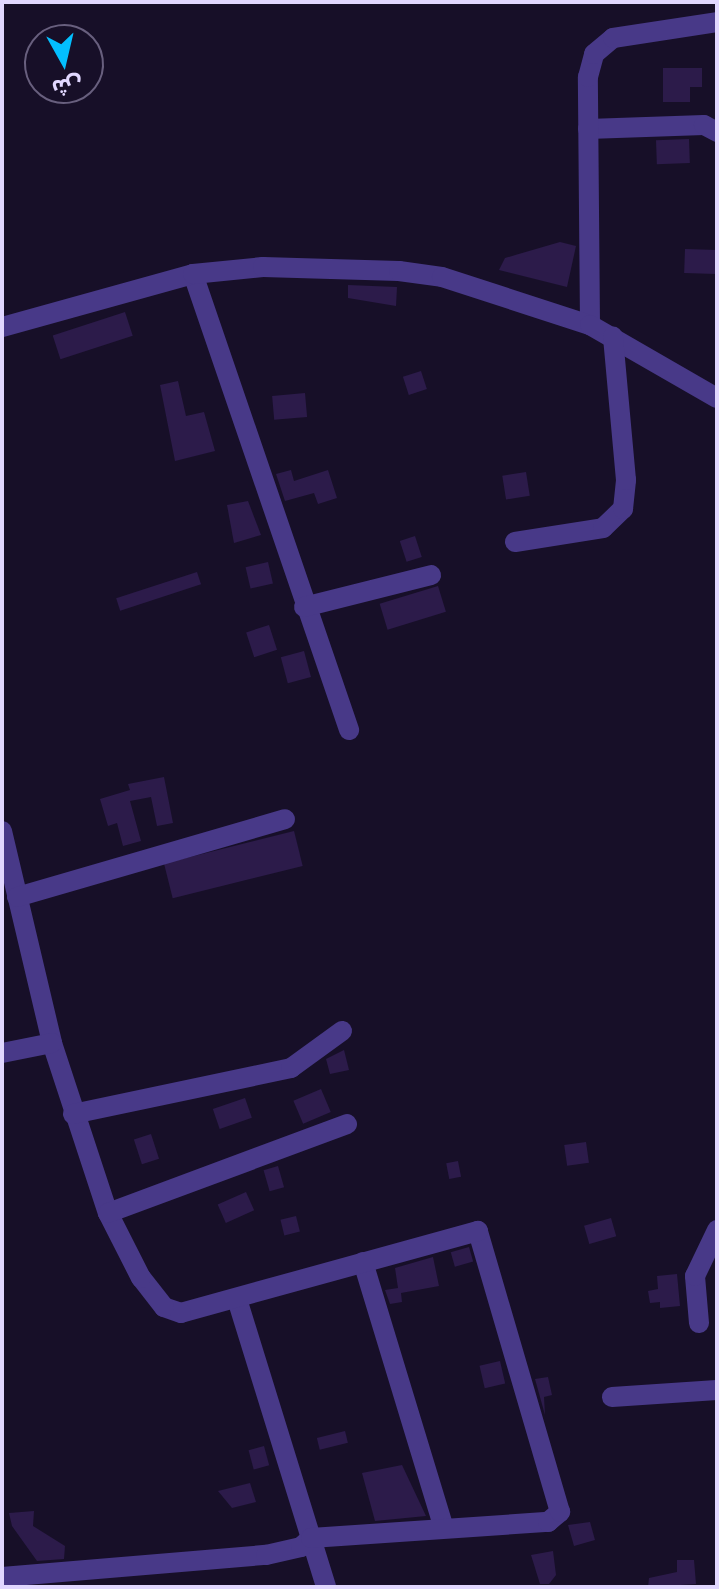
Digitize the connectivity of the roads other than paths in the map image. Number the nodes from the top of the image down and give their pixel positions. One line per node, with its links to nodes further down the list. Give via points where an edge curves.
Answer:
1 (715, 26): 2 (street, via 603,42 588,77)
2 (588, 129): 3 (street, via 704,125); 5 (street)
3 (717, 132)
4 (193, 274): 5 (street, via 263,267 399,271 456,281); 6 (street); 11 (street)
5 (590, 325): 7 (street)
6 (2, 327)
7 (613, 337): 8 (street); 9 (street, via 627,489 623,509 603,528)
8 (717, 398)
9 (515, 542)
10 (431, 575): 11 (street)
11 (304, 607): 12 (street)
12 (349, 730)
13 (285, 819): 15 (street)
14 (2, 831): 15 (street)
15 (17, 897): 17 (street)
16 (342, 1031): 19 (street, via 291,1068)
17 (52, 1043): 18 (street); 19 (street)
18 (2, 1053)
19 (73, 1114): 21 (street)
20 (347, 1124): 21 (street)
21 (108, 1213): 24 (street, via 141,1278 164,1307 181,1313)
22 (717, 1230): 25 (street, via 695,1276)
23 (363, 1262): 24 (street); 28 (street); 28 (street, via 473,1230 481,1236 561,1507 548,1522)
24 (237, 1299): 29 (street)
25 (699, 1323)
26 (717, 1390): 27 (street)
27 (612, 1397)
28 (444, 1528): 29 (street)
29 (311, 1538): 31 (street, via 301,1547 266,1555); 32 (street)
30 (2, 1577): 31 (street)
31 (74, 1579)
32 (326, 1587)

